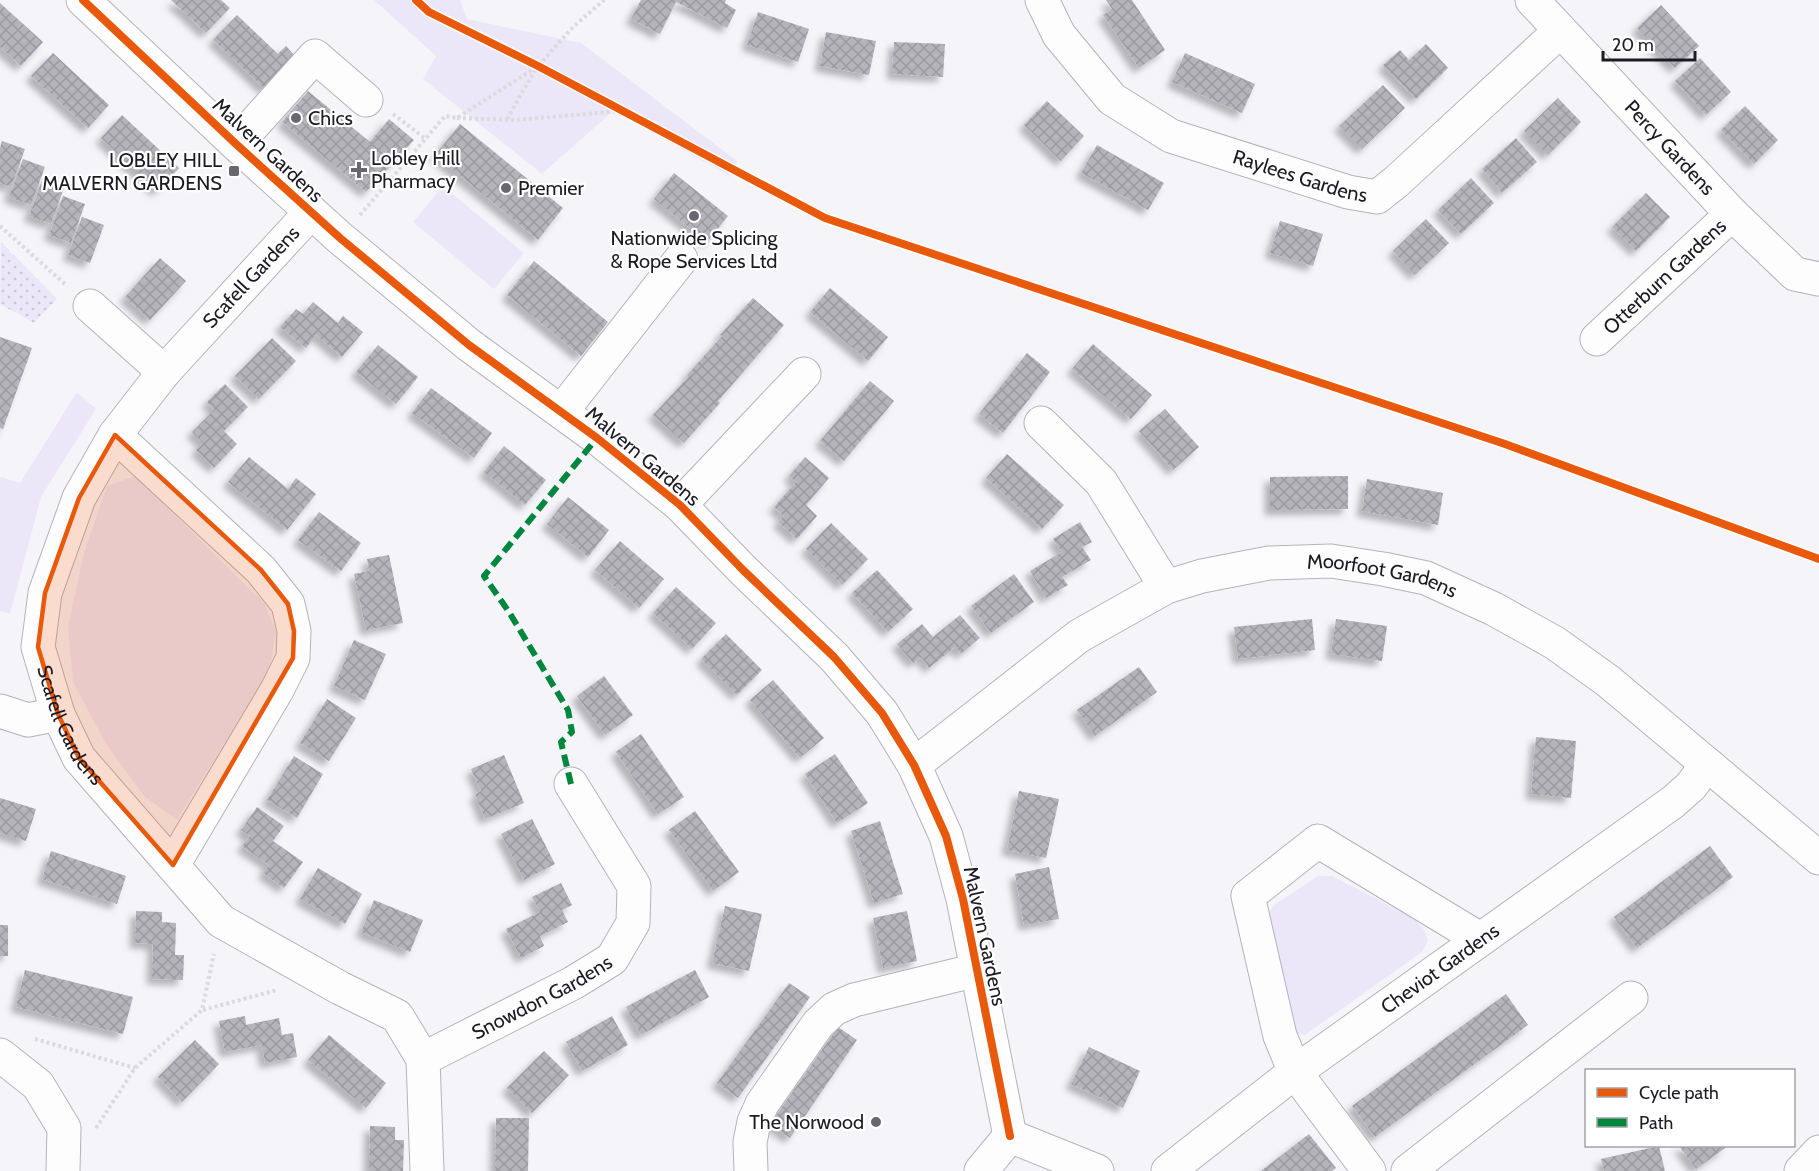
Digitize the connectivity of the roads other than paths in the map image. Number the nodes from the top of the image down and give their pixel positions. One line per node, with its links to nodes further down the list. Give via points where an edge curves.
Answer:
1 (83, 0): 6 (street, Malvern Gardens)
2 (1042, 0): 4 (street, Raylees Gardens, via 1059,35 1112,99 1171,136 1348,192 1377,197)
3 (1532, 0): 4 (street, Percy Gardens)
4 (1560, 31): 8 (street, Percy Gardens)
5 (366, 100): 6 (street, via 315,56)
6 (236, 144): 7 (street, Malvern Gardens)
7 (311, 212): 13 (street, Scafell Gardens); 15 (street, Malvern Gardens, via 469,345)
8 (1732, 214): 10 (street, Percy Gardens, via 1795,274); 12 (street, Otterburn Gardens)
9 (681, 259): 15 (street)
10 (1819, 279)
11 (90, 306): 13 (street)
12 (1597, 339)
13 (164, 372): 17 (street, Scafell Gardens)
14 (804, 374): 18 (street, Malvern Gardens)
15 (562, 411): 18 (street, Malvern Gardens)
16 (1041, 423): 19 (street, via 1101,482)
17 (115, 435): 21 (street, Scafell Gardens, via 79,498 45,593 38,647); 26 (street, via 261,570 288,604 294,631 293,658 277,690)
18 (680, 505): 23 (street, Malvern Gardens, via 834,657 882,713)
19 (1166, 588): 22 (street, Moorfoot Gardens, via 1202,576 1269,563 1330,561 1426,578 1555,643 1608,681); 23 (street, Moorfoot Gardens, via 1079,636)
20 (0, 711): 21 (street, via 28,720)
21 (58, 714): 26 (street, Scafell Gardens, via 79,758)
22 (1707, 764): 25 (street, Moorfoot Gardens); 27 (street, Cheviot Gardens, via 1673,802)
23 (914, 765): 28 (street, Malvern Gardens, via 946,836)
24 (571, 784): 31 (street, Snowdon Gardens, via 634,886 633,923 612,959)
25 (1815, 849)
26 (173, 865): 31 (street, Scafell Gardens, via 221,921 397,1016)
27 (1480, 939): 32 (street, Cheviot Gardens); 32 (street, via 1318,841 1248,896 1280,1036)
28 (977, 970): 33 (street, Malvern Gardens); 37 (street, via 854,1000 834,1009 818,1024 762,1104 750,1142)
29 (1631, 998): 42 (street)
30 (12, 1046): 35 (street, via 64,1128)
31 (423, 1059): 36 (street, Scafell Gardens)
32 (1295, 1072): 40 (street, Cheviot Gardens); 41 (street)
33 (1010, 1136): 38 (street); 39 (street)
34 (1819, 1152): 43 (street)
35 (63, 1165)
36 (428, 1171)
37 (751, 1171)
38 (981, 1171)
39 (1097, 1171)
40 (1168, 1171)
41 (1369, 1171)
42 (1408, 1171)
43 (1801, 1171)

